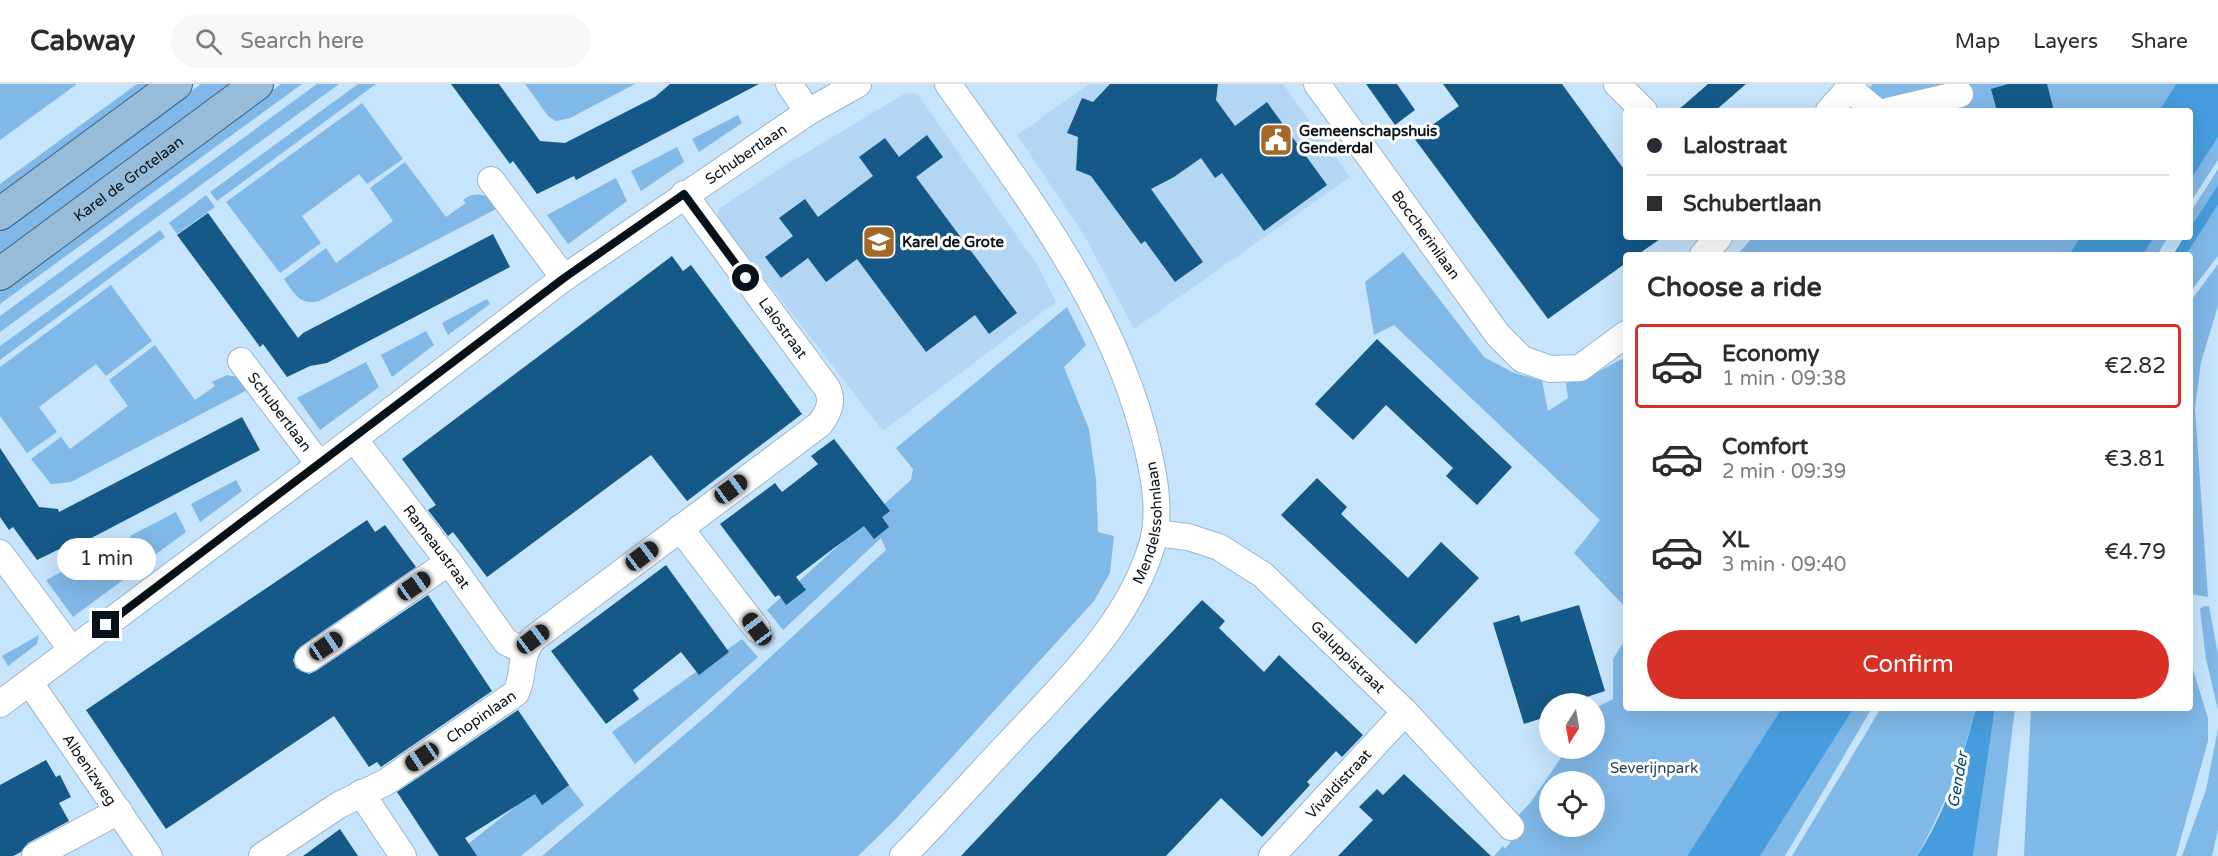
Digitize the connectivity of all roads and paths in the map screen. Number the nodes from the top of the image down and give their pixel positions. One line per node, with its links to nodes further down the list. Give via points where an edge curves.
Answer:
1 (176, 84): 17 (main road)
2 (257, 84): 20 (main road, Karel de Grotelaan)
3 (789, 84): 14 (street)
4 (858, 84): 14 (street, Schubertlaan)
5 (948, 84): 27 (street, Mendelssohnlaan, via 1051,234 1122,366 1138,410 1153,475)
6 (1317, 84): 22 (street, Boccherinilaan, via 1498,335 1522,359 1550,369 1580,368)
7 (1617, 84): 10 (street)
8 (1851, 86): 11 (street); 12 (street)
9 (1960, 94): 13 (street)
10 (1641, 108)
11 (1832, 108)
12 (1873, 108)
13 (1901, 108)
14 (808, 112): 16 (street, Schubertlaan)
15 (491, 180): 21 (street)
16 (684, 194): 21 (street, Schubertlaan); 26 (street, Lalostraat, via 827,388 831,399 820,424)
17 (0, 214)
18 (1716, 240): 19 (street)
19 (1706, 252)
20 (0, 274)
21 (564, 278): 24 (street, Schubertlaan)
22 (1623, 336)
23 (241, 361): 25 (street, Schubertlaan)
24 (354, 439): 25 (street, Schubertlaan); 29 (street, Rameaustraat)
25 (319, 464): 31 (street, Schubertlaan)
26 (680, 528): 30 (street); 32 (street, via 533,639)
27 (1155, 533): 36 (street, Galuppistraat, via 1188,537 1219,547 1263,575); 40 (street, Mendelssohnlaan, via 1134,589 1095,647)
28 (0, 554): 31 (street)
29 (449, 562): 32 (street, Rameaustraat, via 506,642); 33 (street)
30 (757, 629)
31 (72, 650): 34 (street, Schubertlaan)
32 (524, 651): 37 (street, Chopinlaan, via 516,693 386,782)
33 (308, 659)
34 (30, 683): 35 (street, Schubertlaan); 38 (street, Albenizweg)
35 (0, 704)
36 (1405, 712): 39 (street, Galuppistraat); 45 (street, Vivaldistraat)
37 (361, 793): 43 (street, Chopinlaan); 44 (street)
38 (118, 811): 41 (street); 42 (street, Albenizweg)
39 (1511, 827)
40 (917, 851)
41 (35, 856)
42 (149, 856)
43 (262, 856)
44 (403, 856)
45 (1272, 856)

